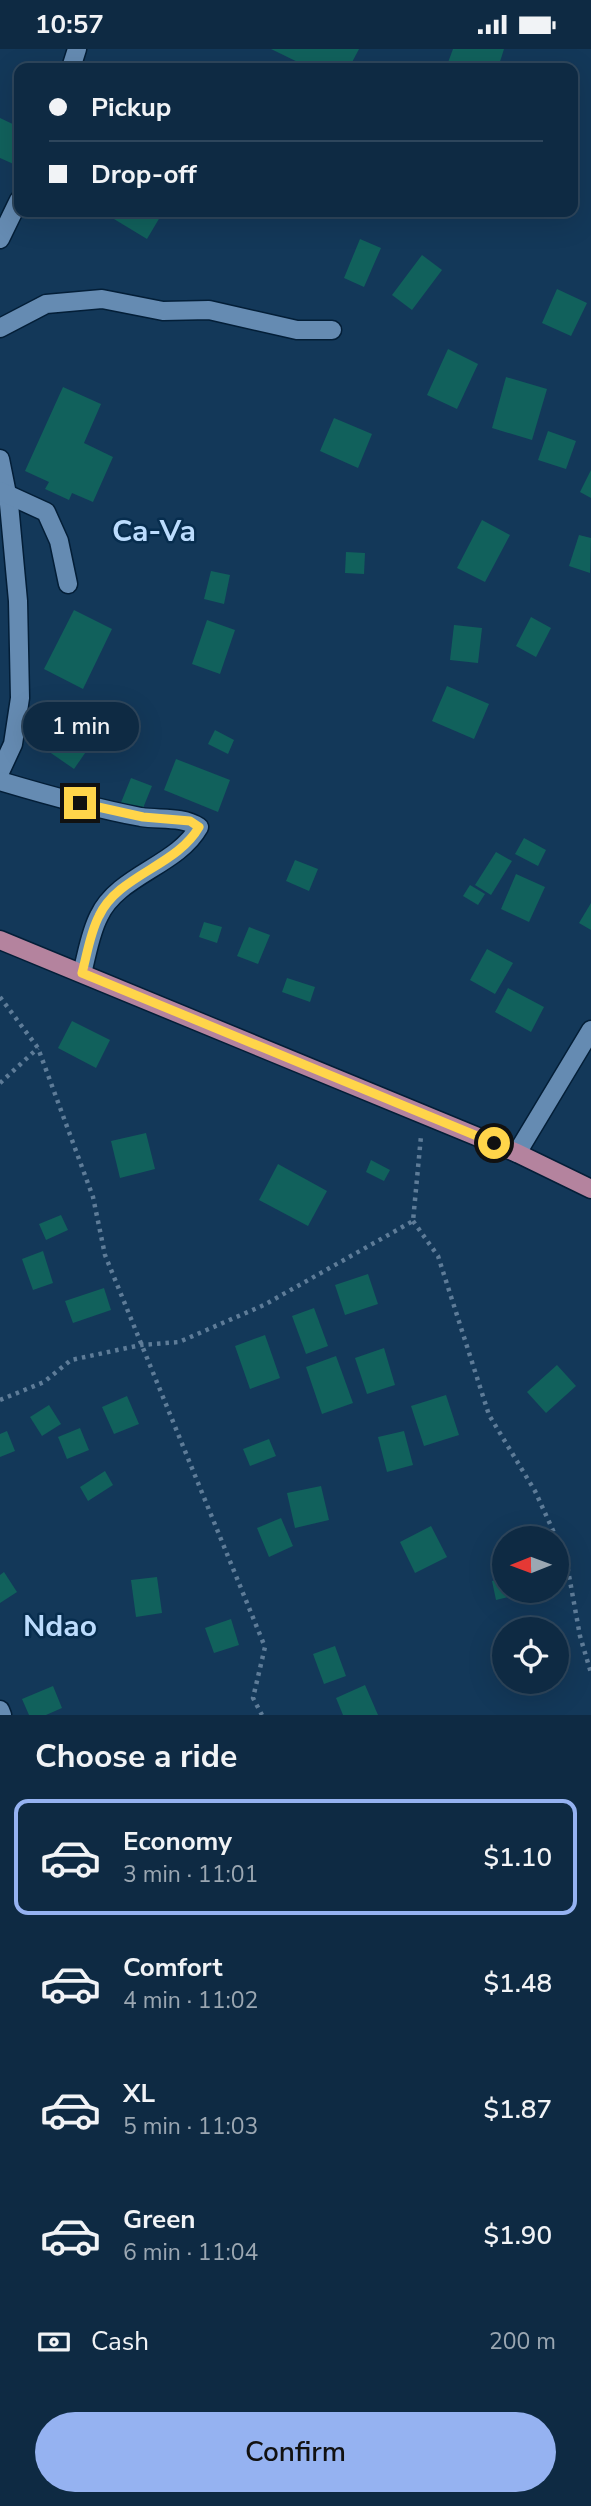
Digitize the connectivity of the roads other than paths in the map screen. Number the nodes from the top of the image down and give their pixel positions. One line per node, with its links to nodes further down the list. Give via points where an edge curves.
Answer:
1 (14, 210): 2 (street)
2 (0, 239)
3 (0, 328): 4 (street, via 46,304 102,299 163,311 209,310 297,330)
4 (332, 330)
5 (0, 459): 6 (street)
6 (4, 492): 7 (street, via 46,512 59,541); 8 (street, via 18,601 20,698 13,744)
7 (68, 584)
8 (0, 772)
9 (0, 781): 11 (street, via 59,799 143,817 190,821 199,827 180,849 117,894 99,915)
10 (0, 940): 11 (main road)
11 (82, 973): 13 (main road)
12 (591, 1030): 13 (street)
13 (517, 1153): 14 (main road)
14 (591, 1189)
15 (0, 1710): 16 (street)
16 (2, 1715)

